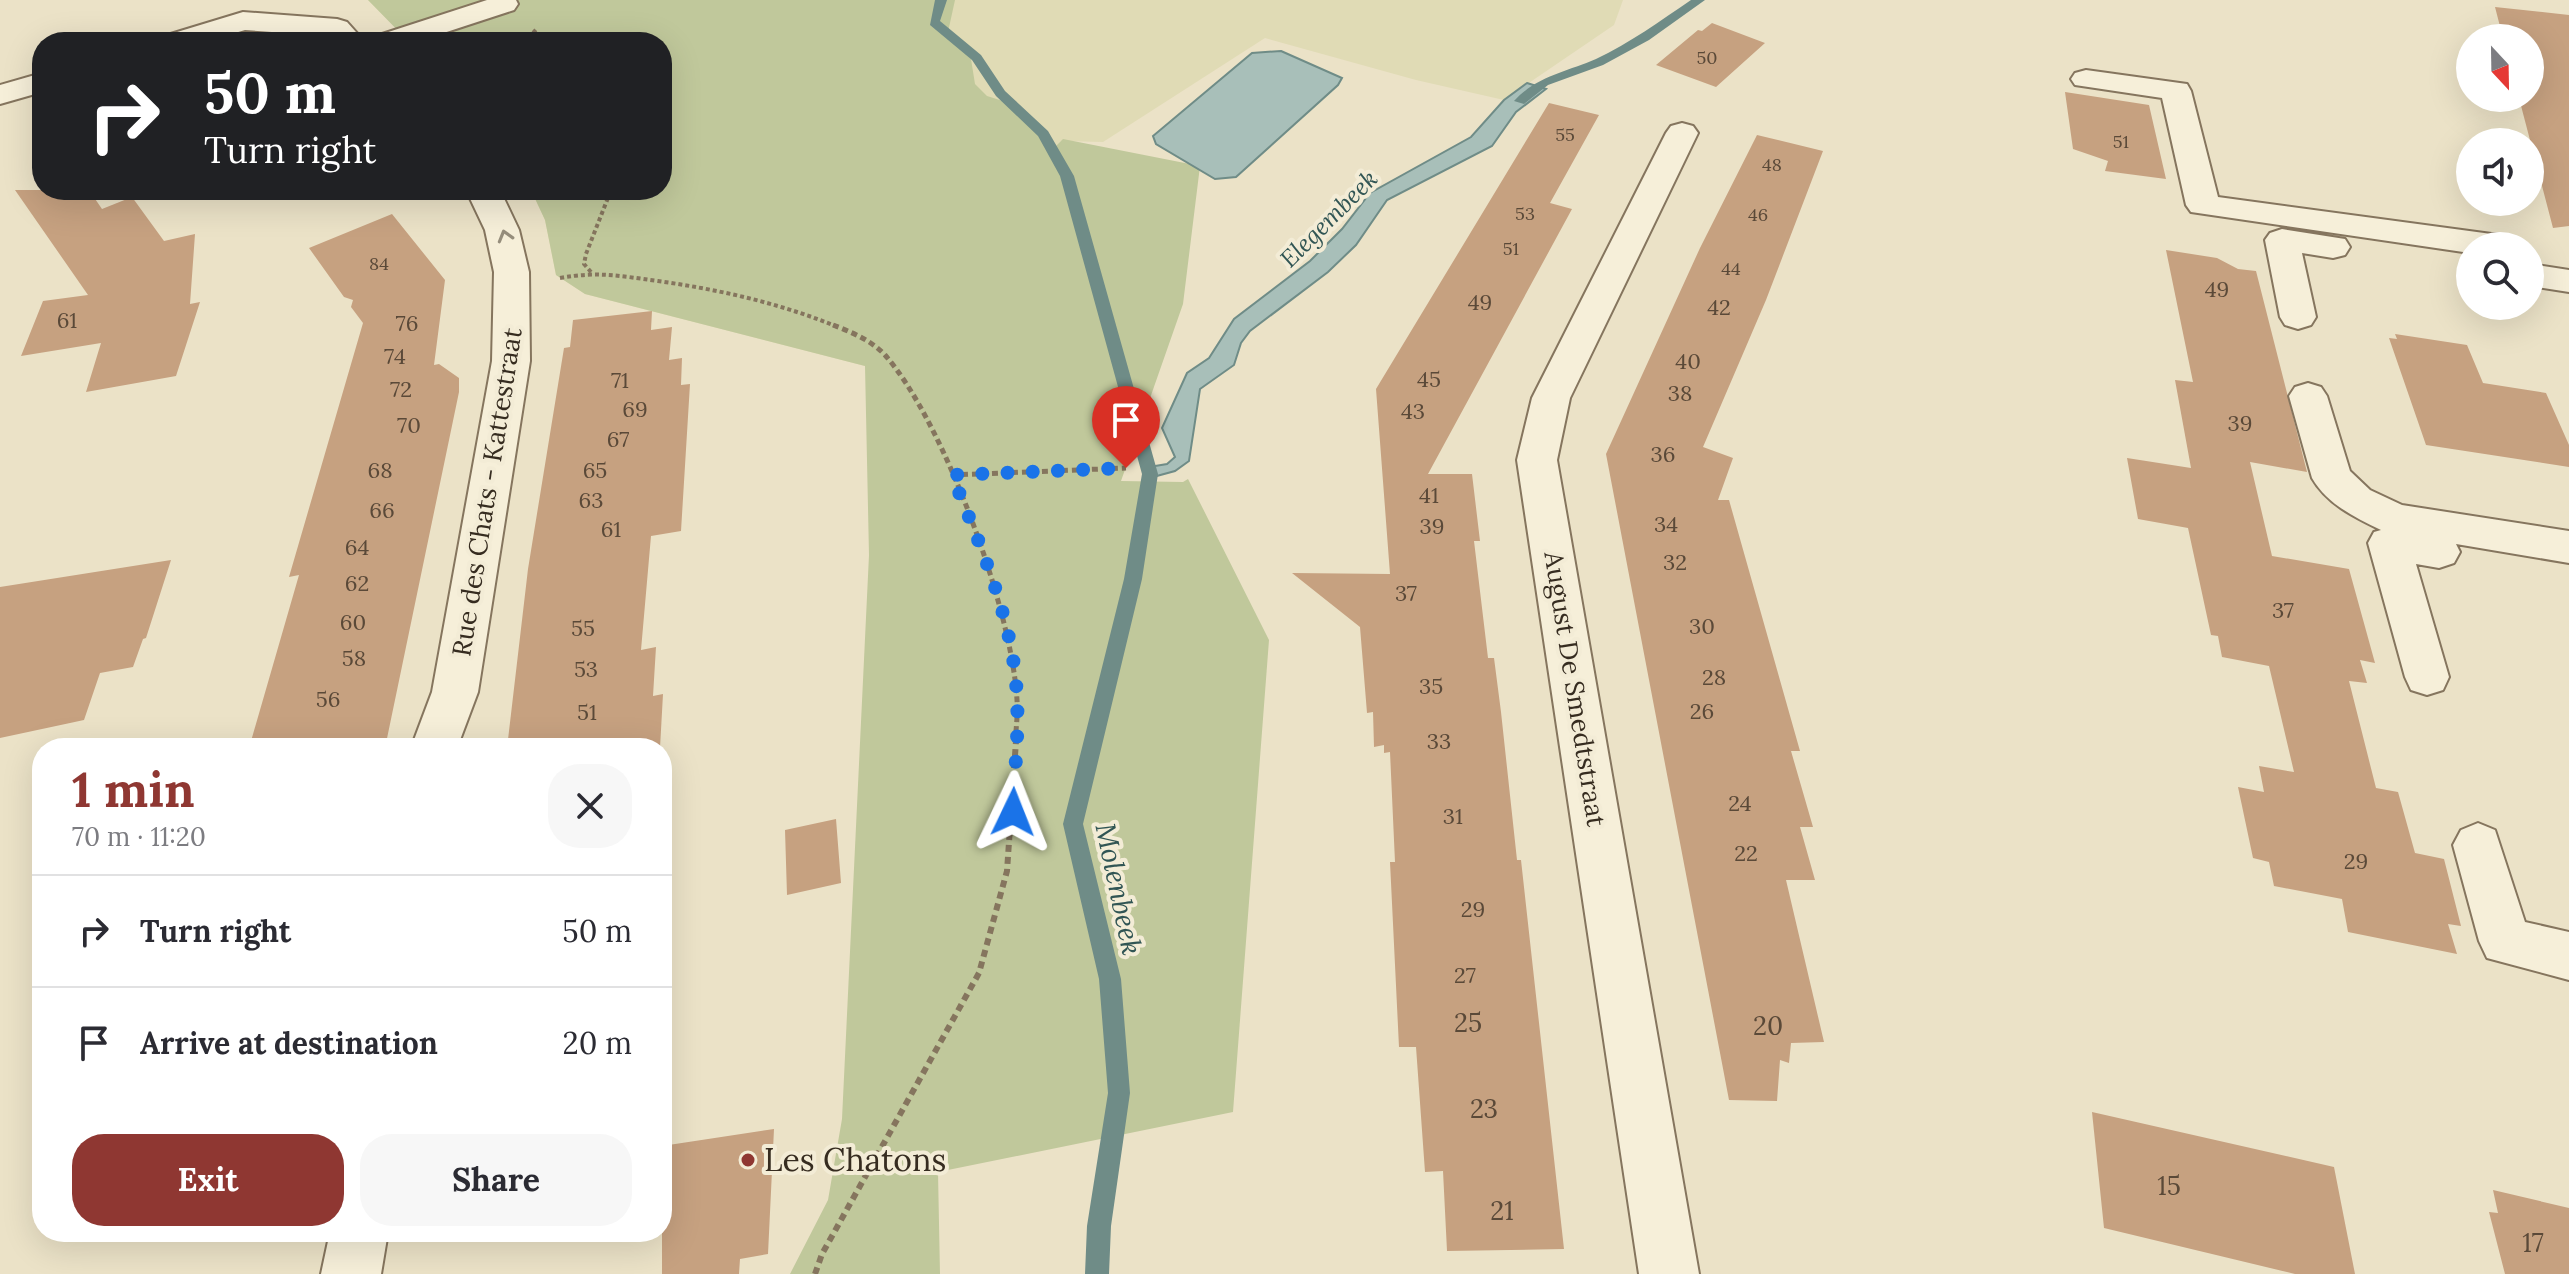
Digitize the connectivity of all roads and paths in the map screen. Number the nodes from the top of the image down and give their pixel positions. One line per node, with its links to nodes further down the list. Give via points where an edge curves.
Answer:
1 (265, 0): 3 (street)
2 (504, 4): 6 (street)
3 (243, 21): 4 (street); 5 (street)
4 (207, 32)
5 (341, 32)
6 (417, 32)
7 (2086, 79): 13 (street, via 2176,91 2203,205)
8 (32, 85): 9 (street)
9 (0, 95)
10 (1682, 133): 32 (street, August De Smedtstraat, via 1551,398 1537,460)
11 (489, 200): 26 (street, Rue des Chats - Kattestraat, one-way to 11, via 455,692 511,361 512,263 503,226)
12 (607, 200): 22 (path, via 586,254 584,264 591,272 723,290 856,334 901,373)
13 (2456, 240)
14 (2544, 252): 15 (street)
15 (2569, 256)
16 (2456, 265): 19 (street, via 2282,240)
17 (2544, 277): 18 (street)
18 (2569, 281)
19 (2298, 317)
20 (2308, 396): 23 (street, via 2332,478 2356,500 2394,519)
21 (1126, 468): 22 (path)
22 (952, 475): 31 (path, via 1002,615 1017,699 1007,871 979,973)
23 (2569, 547)
24 (2569, 573): 25 (street, via 2389,543)
25 (2427, 677)
26 (438, 738)
27 (2478, 845): 28 (street, via 2505,941)
28 (2569, 956)
29 (357, 1242): 30 (street)
30 (351, 1274)
31 (815, 1274)
32 (1669, 1274)

